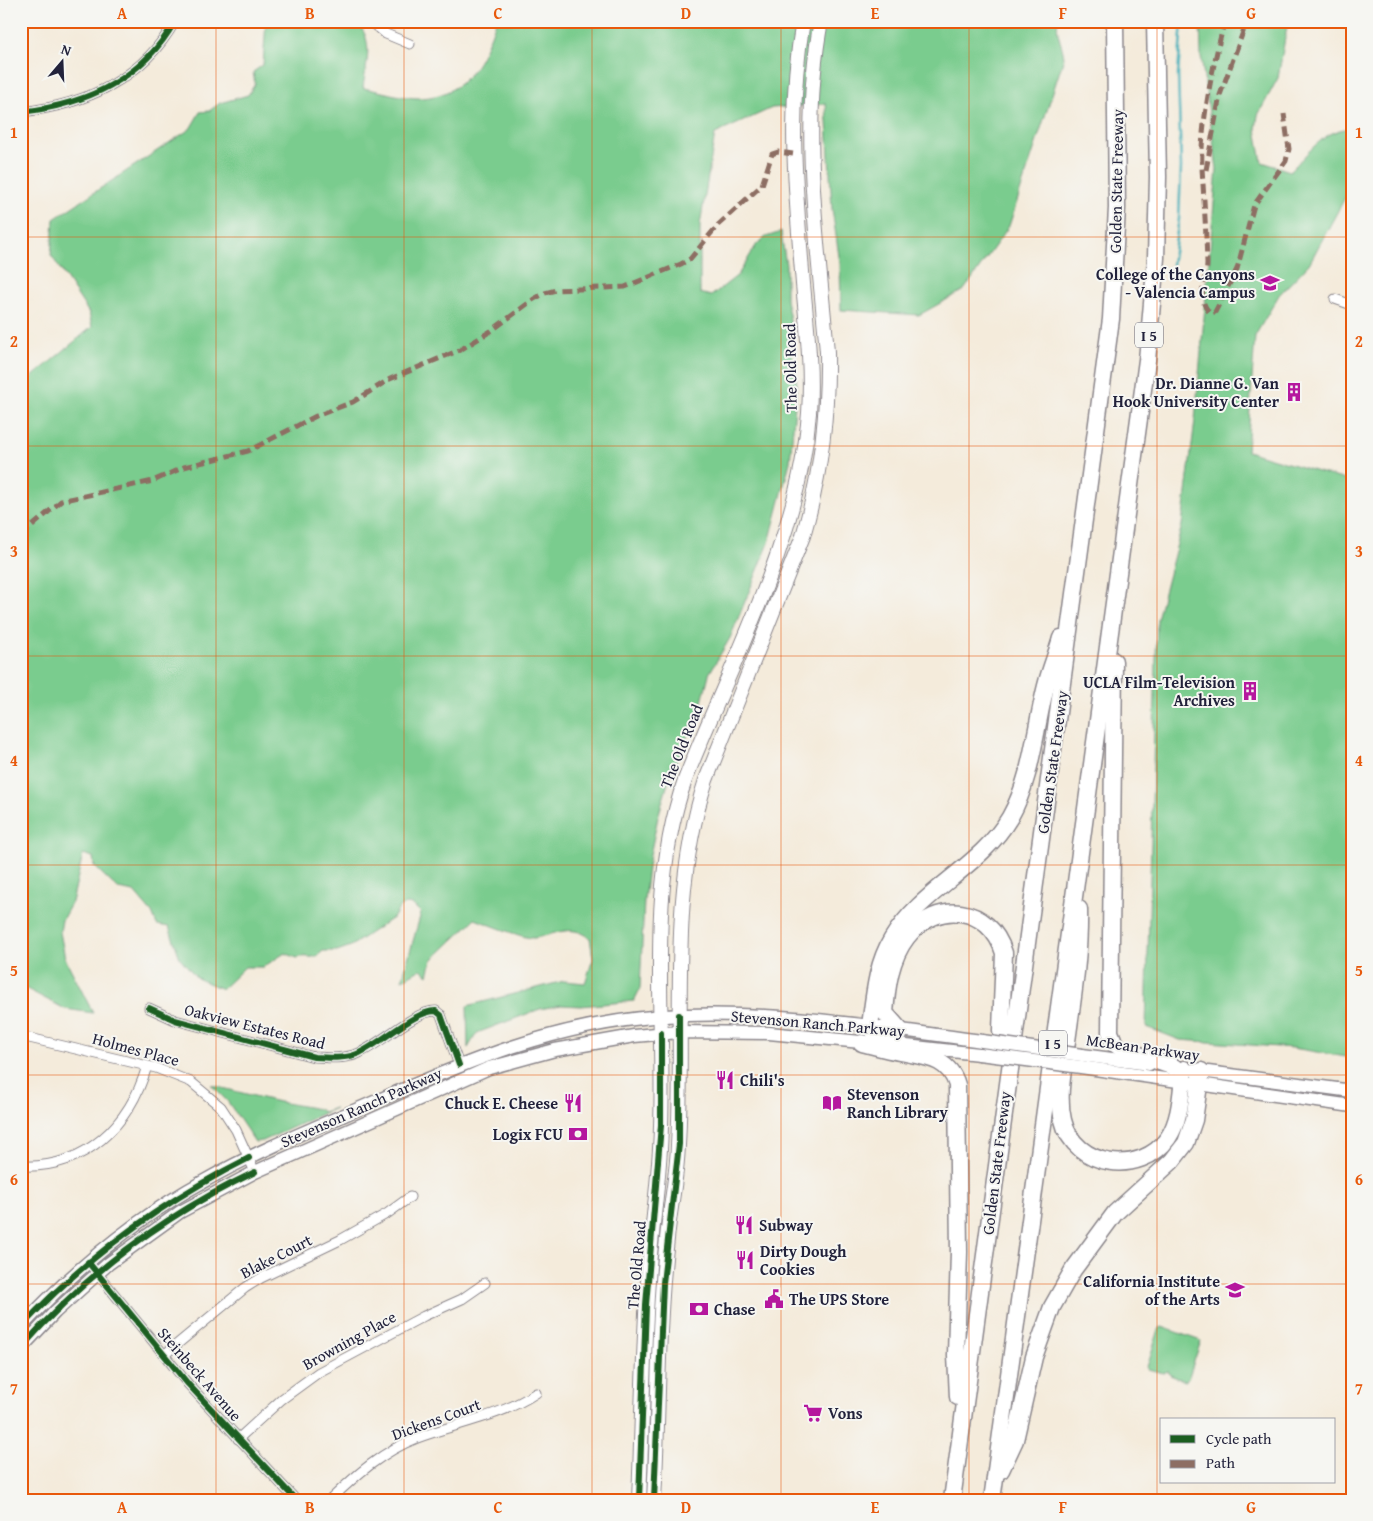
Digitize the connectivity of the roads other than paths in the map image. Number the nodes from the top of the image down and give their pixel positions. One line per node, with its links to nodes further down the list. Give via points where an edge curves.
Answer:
1 (175, 21): 8 (street, via 143,63 104,91 61,106)
2 (371, 21): 7 (street, via 386,34)
3 (803, 21): 16 (main road, The Old Road, via 792,125 809,345 807,440 795,497 777,557 676,806 663,875)
4 (821, 21): 15 (main road, The Old Road, via 814,63 810,154 827,352 824,441 803,536 697,807 686,858 681,910)
5 (1115, 21): 11 (highway, Golden State Freeway, via 1115,261 1102,397)
6 (1155, 21): 12 (highway, I 5, via 1156,258 1148,360)
7 (410, 44)
8 (21, 112)
9 (1335, 299): 10 (street)
10 (1352, 305)
11 (1074, 598): 17 (highway, via 1047,681 1027,774 1017,802 1002,829 982,852 907,918 892,939 879,971); 27 (highway, Golden State Freeway)
12 (1114, 603): 13 (highway, I 5); 28 (highway, via 1110,1032 1115,1044 1122,1049)
13 (1079, 855): 28 (highway, via 1080,944 1062,1078 1061,1105 1068,1135 1089,1156 1103,1161 1118,1164 1147,1156 1159,1149 1172,1131); 45 (highway, I 5)
14 (149, 1008): 25 (street, Oakview Estates Road, via 175,1020 328,1058 357,1054 422,1014 436,1011 441,1015)
15 (679, 1016): 16 (main road, Stevenson Ranch Parkway); 17 (main road, Stevenson Ranch Parkway, via 784,1016); 18 (main road, The Old Road)
16 (661, 1017): 19 (main road, The Old Road); 25 (main road, Stevenson Ranch Parkway, via 598,1024 549,1035)
17 (870, 1026): 21 (highway, via 881,1039)
18 (679, 1032): 19 (main road, Stevenson Ranch Parkway); 22 (main road, Stevenson Ranch Parkway, via 769,1033); 49 (main road, The Old Road, via 678,1144 663,1284)
19 (661, 1034): 34 (main road, Stevenson Ranch Parkway, via 555,1050 489,1068); 48 (main road, The Old Road, via 661,1133 647,1288)
20 (21, 1036): 26 (street, Holmes Place)
21 (902, 1038): 22 (main road, Stevenson Ranch Parkway); 23 (main road, Stevenson Ranch Parkway); 24 (main road, McBean Parkway, bridge, via 982,1041); 27 (highway, via 885,1013 891,968 899,949 914,928 936,915 956,912 972,916 992,931 1004,953 1001,1030)
22 (862, 1043): 43 (highway, via 932,1058 946,1067 957,1085 959,1262 956,1355)
23 (979, 1054): 24 (main road, McBean Parkway, bridge)
24 (1082, 1061): 28 (main road, McBean Parkway)
25 (459, 1065): 32 (main road, Stevenson Ranch Parkway)
26 (147, 1066): 32 (street, Holmes Place, via 182,1077 212,1097 229,1118); 33 (street, via 134,1100 101,1140 56,1165)
27 (1008, 1068): 43 (highway, Golden State Freeway)
28 (1180, 1072): 29 (main road, McBean Parkway)
29 (1200, 1078): 30 (main road, McBean Parkway); 31 (main road, McBean Parkway); 45 (highway, via 1194,1120 1186,1143 1172,1161 1118,1209 1073,1270 1052,1307 1034,1357 1015,1440)
30 (1352, 1091)
31 (1352, 1106)
32 (249, 1158): 34 (street, Holmes Place); 36 (main road, Stevenson Ranch Parkway, via 168,1203)
33 (21, 1166)
34 (255, 1172): 37 (main road, Stevenson Ranch Parkway, via 180,1212)
35 (410, 1197): 41 (street, Blake Court, via 340,1240 245,1288)
36 (88, 1262): 37 (street, Steinbeck Avenue); 39 (main road, Stevenson Ranch Parkway)
37 (97, 1274): 40 (main road, Stevenson Ranch Parkway); 41 (street, Steinbeck Avenue)
38 (485, 1283): 44 (street, Browning Place, via 462,1299 319,1372 282,1398)
39 (21, 1327)
40 (21, 1348)
41 (164, 1355): 44 (street, Steinbeck Avenue)
42 (536, 1393): 47 (street, Dickens Court, via 513,1406 397,1448 365,1468)
43 (960, 1435): 50 (highway, Golden State Freeway)
44 (238, 1439): 46 (street, Steinbeck Avenue)
45 (994, 1483): 51 (highway, I 5)
46 (296, 1500)
47 (330, 1500)
48 (639, 1500)
49 (654, 1500)
50 (952, 1500)
51 (992, 1500)

